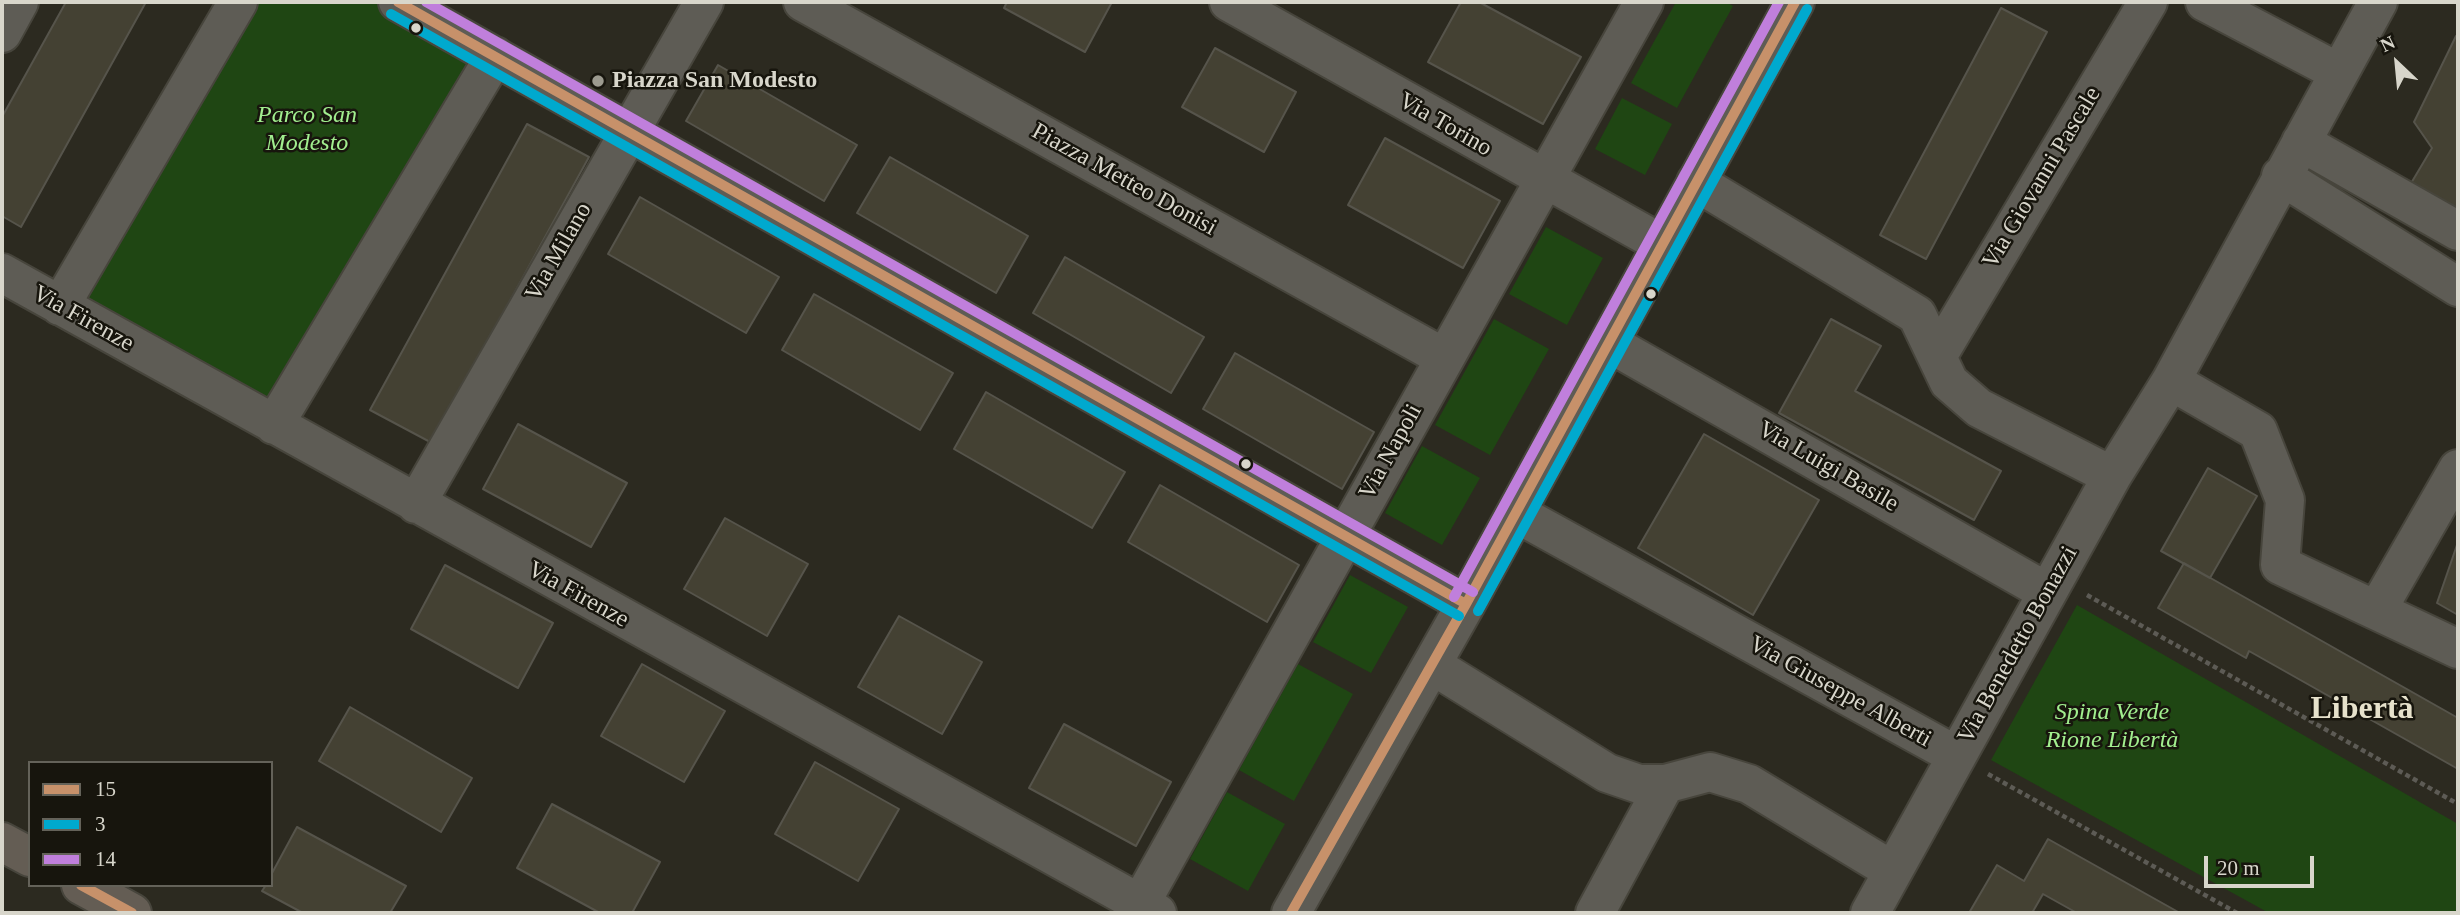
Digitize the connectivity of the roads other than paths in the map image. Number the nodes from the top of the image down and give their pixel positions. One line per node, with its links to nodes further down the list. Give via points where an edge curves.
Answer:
1 (19, 2): 12 (street)
2 (238, 2): 24 (street)
3 (398, 2): 13 (street)
4 (705, 2): 15 (street, Via Milano)
5 (803, 2): 27 (street, Piazza Metteo Donisi)
6 (1229, 2): 18 (street, Via Torino)
7 (1644, 2): 18 (street, Via Napoli)
8 (1795, 2): 19 (street)
9 (2148, 2): 26 (street, Via Giovanni Pascale)
10 (2205, 2): 14 (street)
11 (2378, 2): 14 (street, Via Benedetto Bonazzi)
12 (2, 33)
13 (495, 57): 15 (street); 29 (street)
14 (2338, 72): 16 (street, Via Benedetto Bonazzi)
15 (628, 131): 32 (street, Via Milano); 34 (street)
16 (2301, 142): 17 (street, Via Benedetto Bonazzi); 20 (street)
17 (2281, 176): 23 (street); 28 (street, Via Benedetto Bonazzi)
18 (1545, 180): 21 (street, Via Torino); 27 (street, Via Napoli)
19 (1696, 182): 21 (street); 26 (street, via 1917,315)
20 (2458, 231)
21 (1662, 244): 25 (street)
22 (2, 273): 24 (street, Via Firenze)
23 (2458, 287)
24 (60, 306): 29 (street, Via Firenze)
25 (1609, 342): 33 (street); 35 (street, Via Luigi Basile)
26 (1938, 355): 31 (street, via 1949,382 1979,408)
27 (1445, 358): 34 (street, Via Napoli)
28 (2172, 381): 31 (street, Via Benedetto Bonazzi); 37 (street, via 2258,431 2285,500 2280,565)
29 (274, 425): 32 (street, Via Firenze)
30 (2458, 469): 37 (street)
31 (2112, 476): 35 (street, Via Benedetto Bonazzi)
32 (416, 504): 46 (street, Via Firenze)
33 (1516, 513): 36 (street); 40 (street, Via Giuseppe Alberti)
34 (1344, 536): 36 (street); 46 (street, Via Napoli)
35 (2051, 584): 40 (street, Via Benedetto Bonazzi)
36 (1466, 604): 39 (street)
37 (2377, 610): 38 (street)
38 (2458, 649)
39 (1432, 665): 41 (street, via 1607,773 1639,784); 48 (street)
40 (1957, 756): 44 (street, Via Benedetto Bonazzi)
41 (1665, 784): 44 (street, via 1710,772 1749,784); 49 (street)
42 (2, 842): 43 (main road)
43 (28, 856)
44 (1894, 871): 50 (street, Via Benedetto Bonazzi)
45 (85, 887): 47 (main road)
46 (1148, 909)
47 (132, 913)
48 (1291, 913)
49 (1595, 913)
50 (1870, 913)

